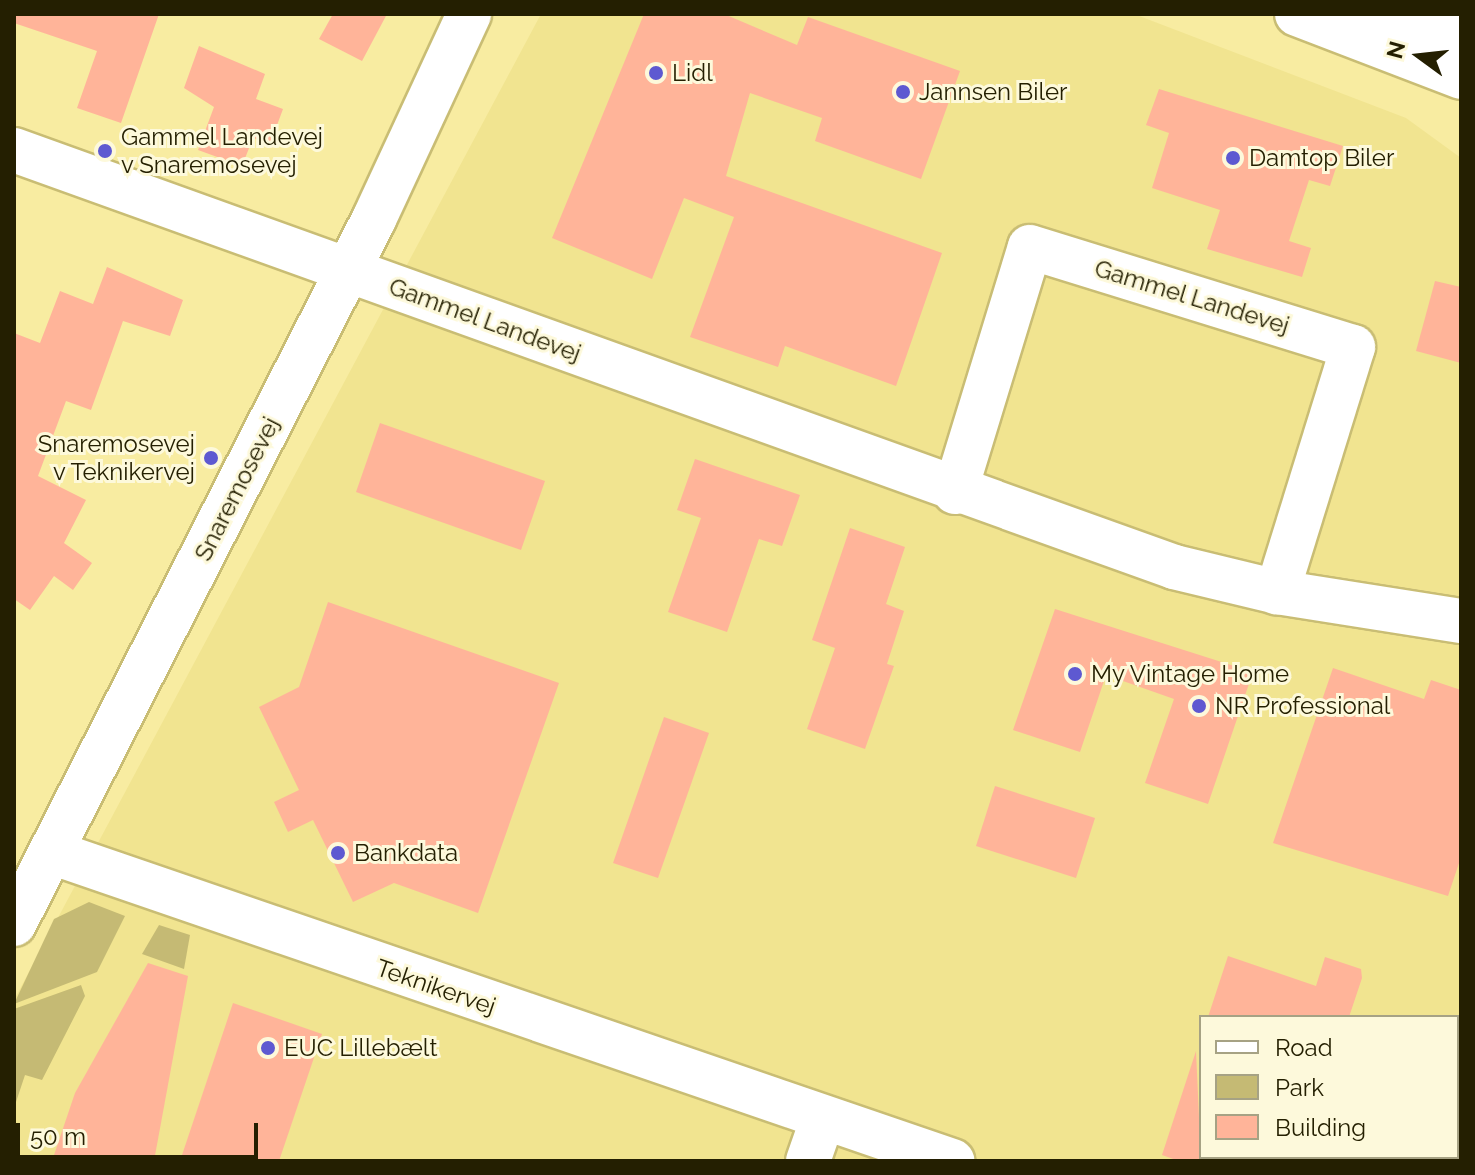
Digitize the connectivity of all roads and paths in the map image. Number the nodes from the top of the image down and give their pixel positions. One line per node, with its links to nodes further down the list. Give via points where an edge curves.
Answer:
1 (486, 14): 4 (street, Snaremosevej)
2 (1297, 14): 6 (street)
3 (1379, 14): 5 (street)
4 (463, 34): 8 (street, Snaremosevej)
5 (1455, 37)
6 (1461, 77)
7 (14, 150): 8 (street, Gammel Landevej)
8 (348, 271): 9 (street, Gammel Landevej); 12 (street, Snaremosevej)
9 (955, 492): 10 (street, Gammel Landevej, via 1174,567); 10 (street, Gammel Landevej, via 1030,247 1353,347)
10 (1277, 592): 11 (street, Gammel Landevej)
11 (1461, 621)
12 (51, 852): 13 (street, Snaremosevej); 14 (street, Teknikervej)
13 (14, 924)
14 (823, 1118): 15 (street); 16 (street, Teknikervej)
15 (808, 1161)
16 (952, 1161)

